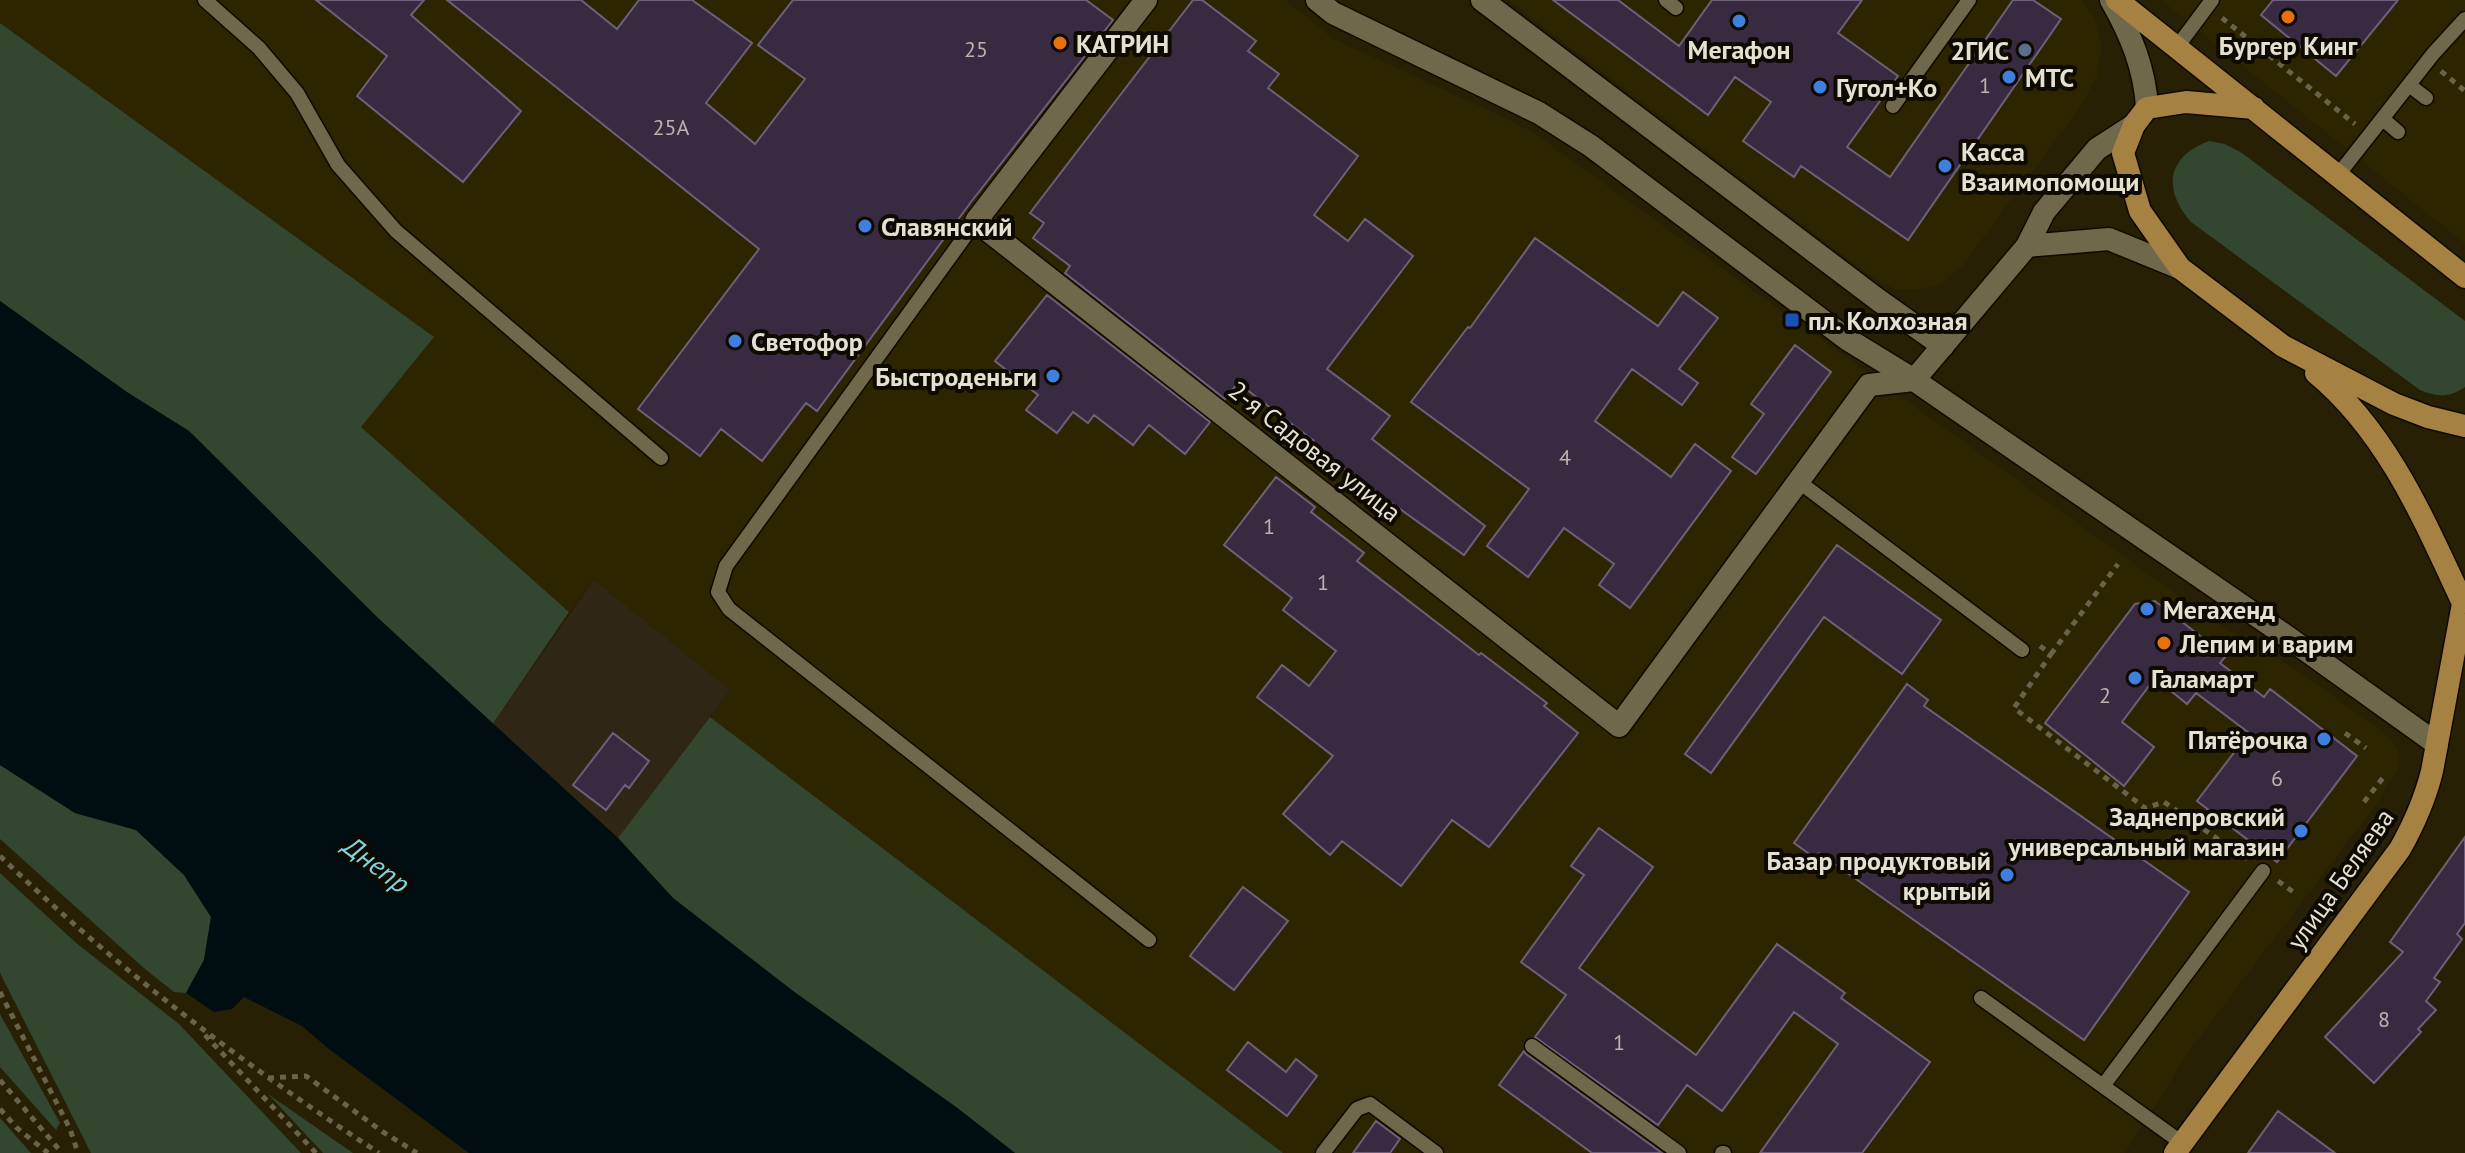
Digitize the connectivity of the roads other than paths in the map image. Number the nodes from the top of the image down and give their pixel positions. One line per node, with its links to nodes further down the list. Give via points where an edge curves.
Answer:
1 (205, 0): 26 (lane, via 259,48 297,93 338,165 396,231)
2 (1146, 0): 18 (street)
3 (1317, 0): 24 (street, via 1333,13 1539,113 1591,146 1847,339)
4 (1482, 0): 22 (street)
5 (1969, 0): 12 (lane)
6 (2114, 0): 9 (main road); 14 (street, via 2146,83)
7 (2210, 3): 9 (lane)
8 (2465, 19): 10 (lane)
9 (2177, 47): 13 (main road)
10 (2409, 85): 11 (lane); 15 (lane)
11 (2426, 98)
12 (1893, 106)
13 (2254, 108): 14 (main road, via 2186,102); 17 (main road)
14 (2140, 117): 19 (street, via 2097,149 2044,212); 20 (main road, via 2123,153 2140,211)
15 (2383, 119): 16 (lane); 17 (lane)
16 (2398, 132)
17 (2338, 175): 21 (main road)
18 (976, 221): 27 (street, 2-я Садовая улица, via 1619,726); 32 (lane, via 726,566 718,592 729,609)
19 (2027, 246): 20 (street, via 2109,239); 22 (street)
20 (2180, 268): 23 (main road)
21 (2465, 277)
22 (1943, 346): 24 (street)
23 (2283, 346): 25 (main road, via 2394,404); 28 (main road, via 2354,410 2378,442)
24 (1914, 380): 27 (street, via 1869,385); 30 (street)
25 (2465, 426)
26 (661, 458)
27 (1798, 481): 29 (lane)
28 (2464, 598): 30 (main road, улица Беляева)
29 (2022, 650)
30 (2437, 744): 36 (main road, улица Беляева, via 2425,799 2400,849)
31 (2263, 871): 35 (lane)
32 (1149, 940)
33 (1981, 998): 35 (lane)
34 (1532, 1046): 39 (lane)
35 (2103, 1086): 36 (lane)
36 (2179, 1148)
37 (1323, 1153): 38 (lane, via 1357,1109 1370,1104)
38 (1436, 1153)
39 (1679, 1153)

